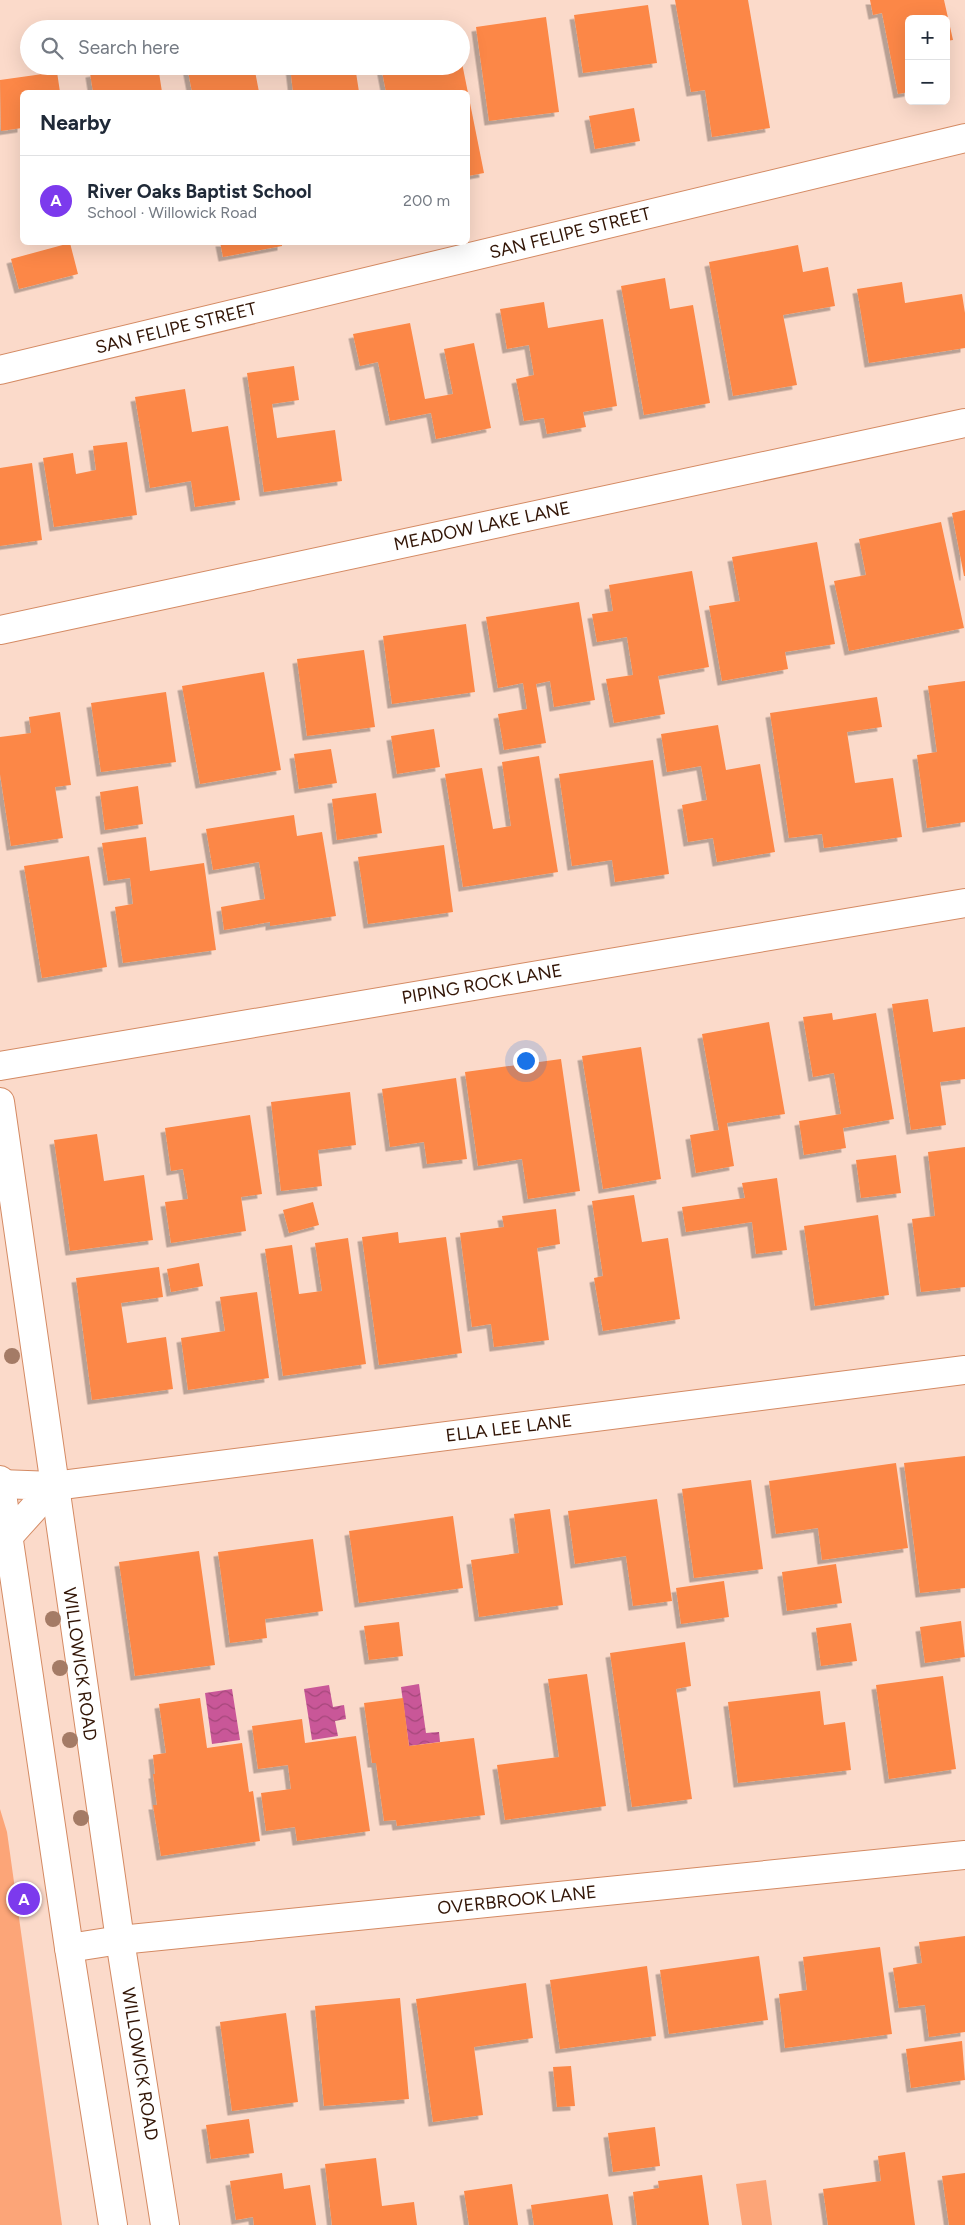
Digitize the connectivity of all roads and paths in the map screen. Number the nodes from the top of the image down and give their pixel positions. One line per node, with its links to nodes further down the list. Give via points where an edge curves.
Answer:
1 (965, 138): 2 (street, SAN FELIPE STREET)
2 (0, 370)
3 (965, 423): 4 (street, MEADOW LAKE LANE)
4 (0, 630)
5 (965, 903): 6 (street, PIPING ROCK LANE)
6 (0, 1066)
7 (0, 1102): 11 (street, WILLOWICK ROAD)
8 (965, 1370): 11 (street, ELLA LEE LANE)
9 (0, 1480): 10 (street)
10 (0, 1484): 11 (street, ELLA LEE LANE); 12 (street)
11 (54, 1486): 12 (street); 14 (street, WILLOWICK ROAD)
12 (7, 1538): 15 (street)
13 (965, 1855): 14 (street, OVERBROOK LANE)
14 (120, 1940): 15 (street, OVERBROOK LANE); 17 (street, WILLOWICK ROAD)
15 (69, 1948): 16 (street)
16 (113, 2225)
17 (165, 2225)

